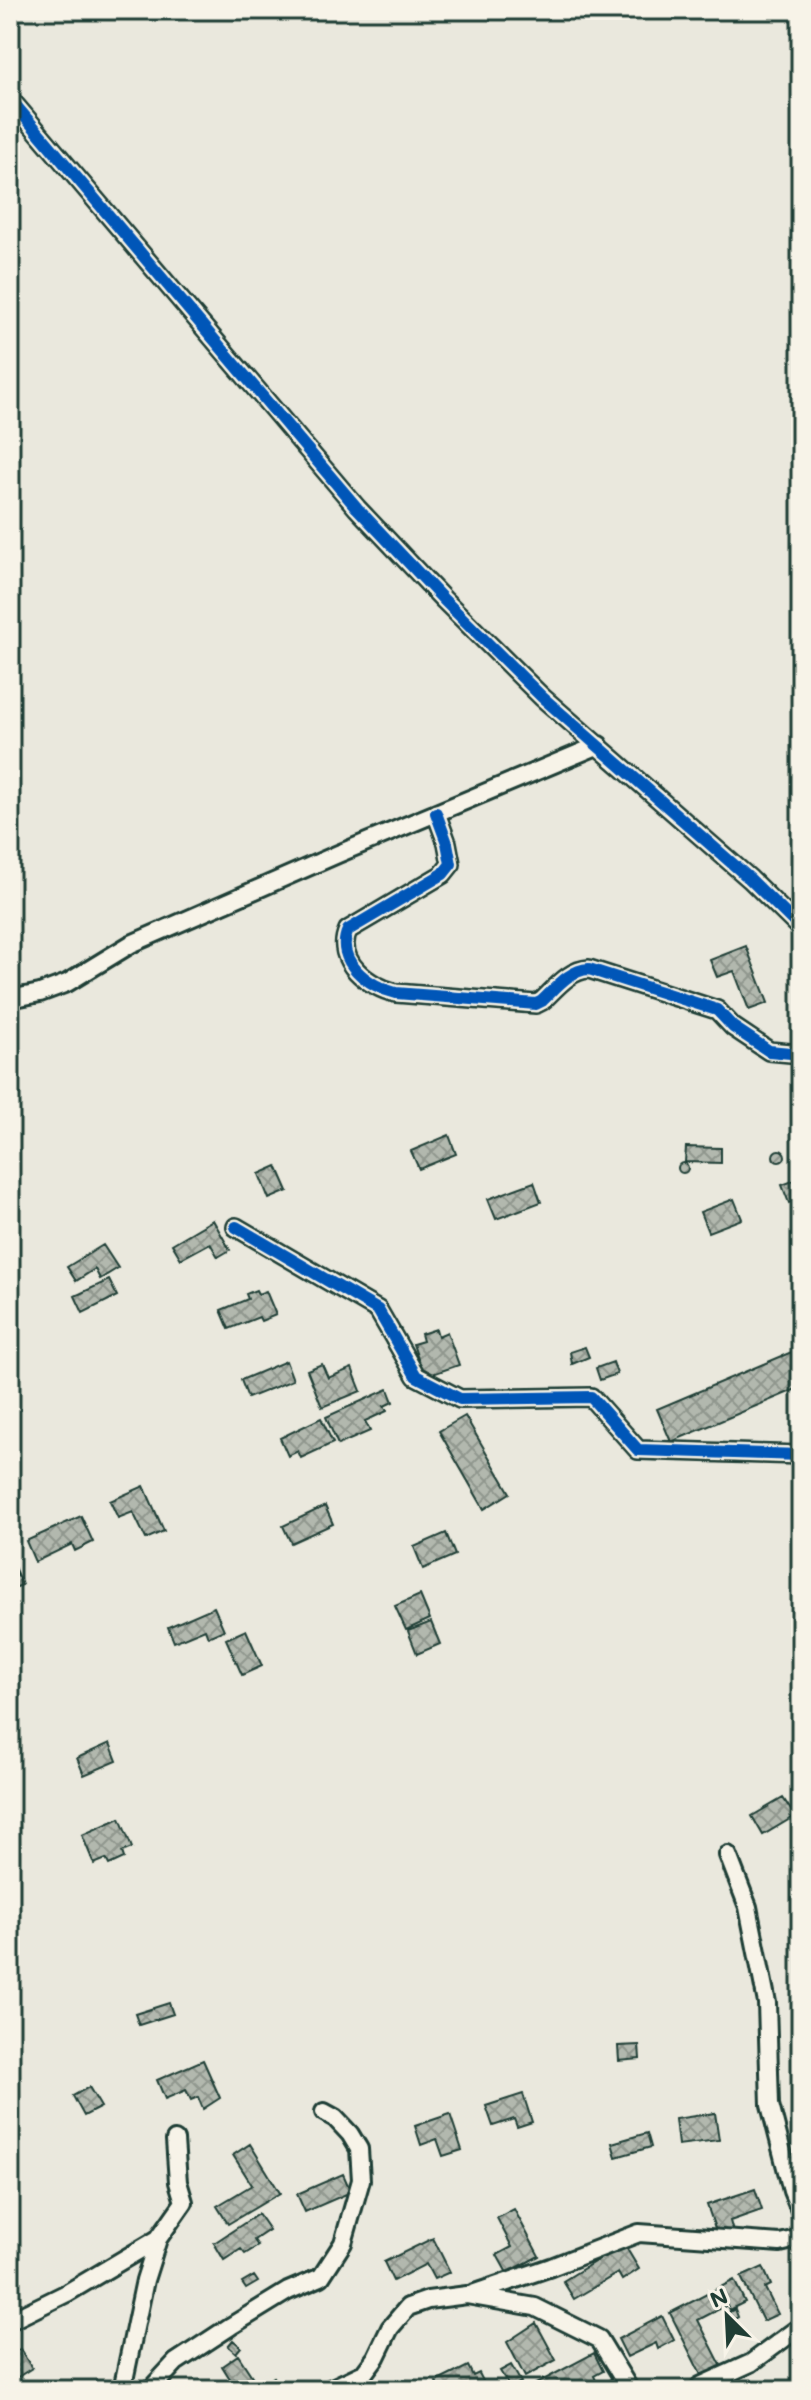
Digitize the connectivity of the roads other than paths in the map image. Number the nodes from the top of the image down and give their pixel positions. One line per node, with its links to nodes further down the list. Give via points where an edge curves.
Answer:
1 (10, 99): 2 (street, via 357,508 542,697)
2 (599, 745): 3 (street); 4 (street)
3 (436, 813): 5 (street, via 131,944 67,983); 6 (street, via 451,864 443,874 348,930 344,939 344,950 367,982 396,993 536,1004 573,973 589,969 717,1010 769,1051)
4 (801, 929)
5 (10, 999)
6 (801, 1054)
7 (236, 1227): 8 (street, via 378,1310 416,1376 460,1399 591,1397 638,1450)
8 (801, 1455)
9 (728, 1855): 12 (street, via 748,1907 767,2003 770,2105)
10 (324, 2112): 19 (street, via 359,2149 361,2180 343,2243 321,2277 288,2291 176,2362)
11 (175, 2140): 14 (street, via 184,2202)
12 (801, 2213)
13 (801, 2238): 15 (street, via 780,2243 639,2233)
14 (158, 2239): 16 (street); 18 (street)
15 (467, 2295): 20 (street, via 408,2307 364,2373); 21 (street, via 535,2307 599,2339)
16 (10, 2321)
17 (801, 2326): 22 (street, via 751,2363)
18 (122, 2390)
19 (150, 2390)
20 (328, 2390)
21 (630, 2390)
22 (698, 2390)

